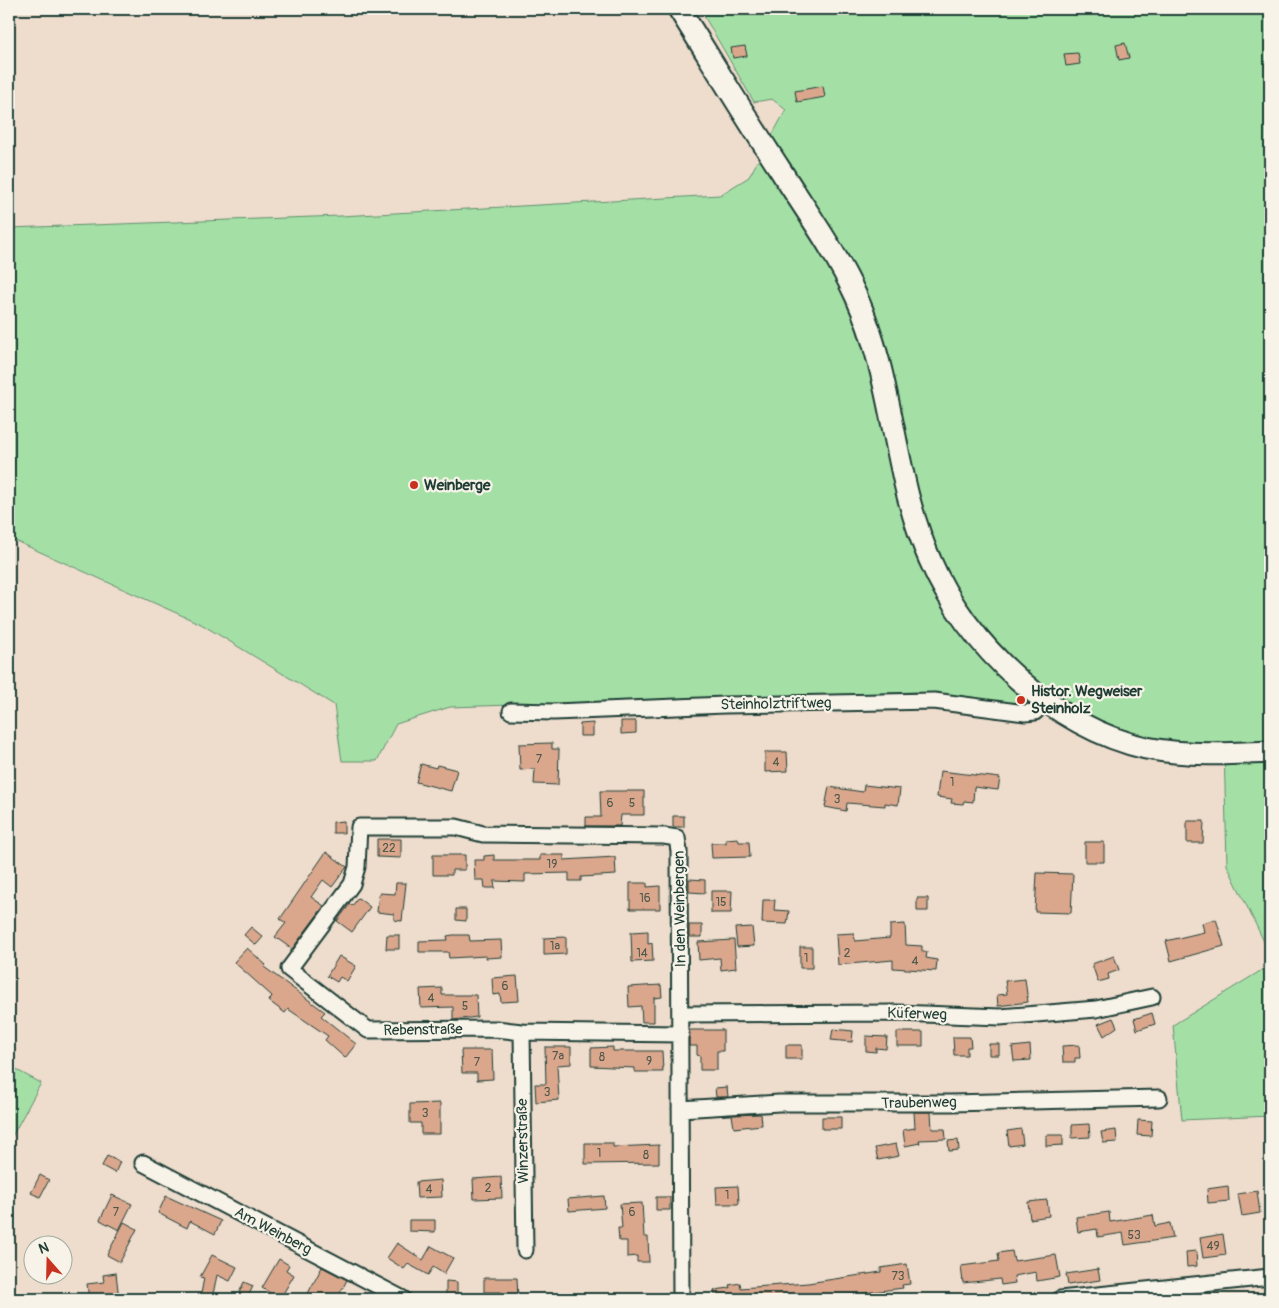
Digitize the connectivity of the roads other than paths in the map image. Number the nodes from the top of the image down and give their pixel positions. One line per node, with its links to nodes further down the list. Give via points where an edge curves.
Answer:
1 (679, 9): 4 (main road, via 823,237 856,296 879,359 908,494 933,567 978,638 1029,688 1090,728 1132,744 1175,752)
2 (1039, 708): 3 (street, Steinholztriftweg, via 1025,713 934,701)
3 (511, 711)
4 (1270, 752)
5 (359, 827): 7 (street, In den Weinbergen, via 456,827 483,834 675,837 679,845); 8 (street, Rebenstraße, via 357,867 352,884 289,970 368,1030 496,1029)
6 (1152, 998): 7 (street, Küferweg, via 1096,1009 1000,1017 898,1013)
7 (681, 1014): 9 (street, In den Weinbergen)
8 (522, 1032): 9 (street, Rebenstraße); 13 (street, Winzerstraße)
9 (681, 1034): 11 (street, In den Weinbergen)
10 (1159, 1098): 11 (street, Traubenweg, via 779,1103)
11 (680, 1109): 16 (street, In den Weinbergen)
12 (143, 1163): 15 (street, Am Weinberg)
13 (525, 1250)
14 (1270, 1277): 17 (street)
15 (404, 1299)
16 (681, 1299)
17 (1060, 1299)

